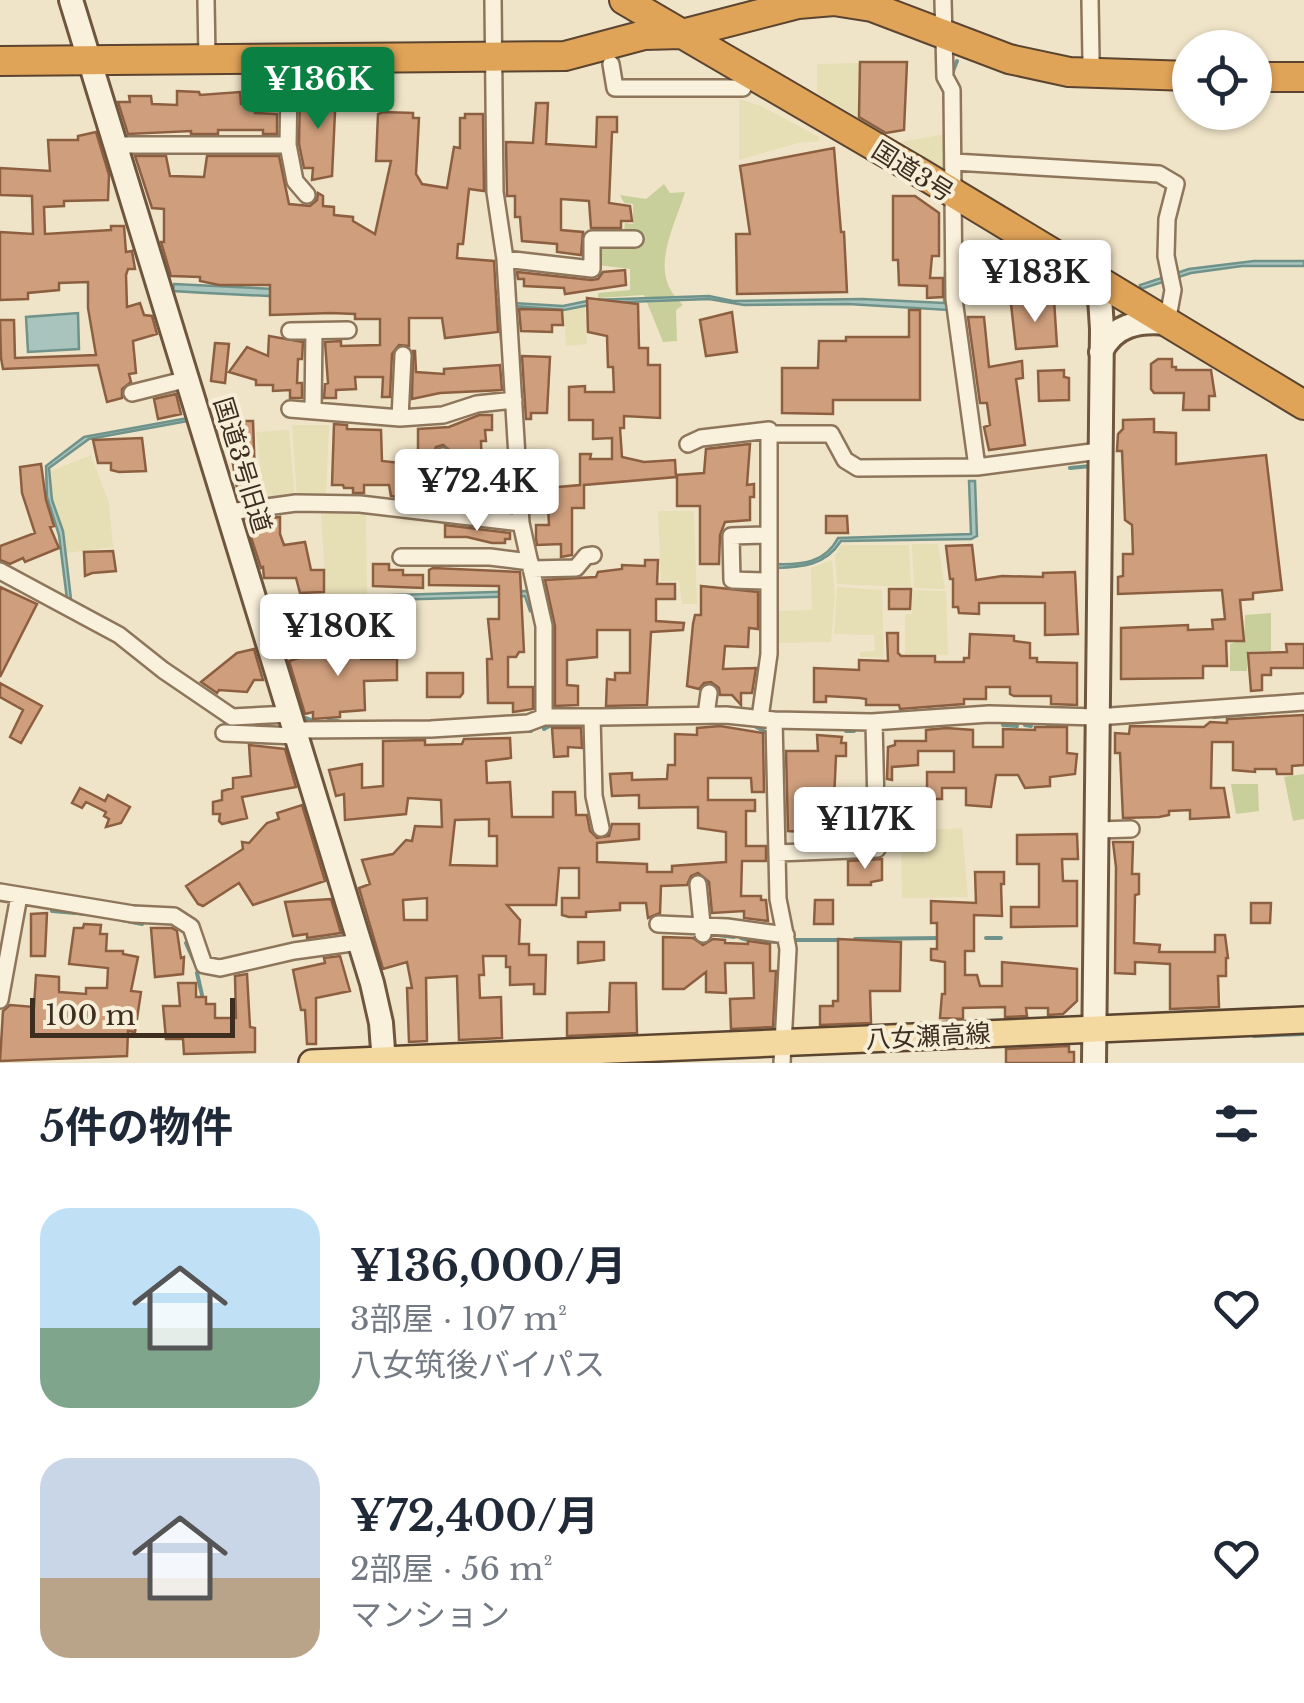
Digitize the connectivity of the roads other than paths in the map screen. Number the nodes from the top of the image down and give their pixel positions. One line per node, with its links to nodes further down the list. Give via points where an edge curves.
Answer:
1 (71, 0): 17 (street, 国道3号旧道)
2 (206, 0): 12 (street)
3 (492, 0): 16 (street)
4 (613, 0): 11 (highway, via 622,26)
5 (624, 0): 10 (highway, 国道3号)
6 (943, 0): 9 (street)
7 (1090, 0): 13 (street)
8 (742, 18): 9 (highway, via 834,1 872,6); 10 (highway); 15 (highway, via 730,32)
9 (945, 33): 18 (highway, via 1009,59 1070,72); 26 (street)
10 (682, 34): 11 (highway, via 644,35); 15 (highway, 国道3号)
11 (610, 55): 16 (highway); 23 (street, via 614,88)
12 (207, 58): 16 (highway); 17 (highway)
13 (1092, 59)
14 (0, 61): 17 (highway)
15 (728, 63): 28 (highway, 国道3号)
16 (494, 64): 17 (highway); 31 (street, via 495,192)
17 (92, 67): 21 (highway); 25 (street, 国道3号旧道)
18 (1172, 75)
19 (1272, 76): 20 (highway)
20 (1304, 77)
21 (0, 78)
22 (289, 85): 24 (street)
23 (743, 88)
24 (288, 144): 25 (street); 27 (street, via 295,181)
25 (117, 146): 39 (street, 国道3号旧道)
26 (954, 162): 28 (street); 33 (street, via 1159,174 1176,184 1167,219)
27 (306, 195)
28 (955, 197): 32 (highway, 国道3号); 50 (street, via 954,299)
29 (635, 239): 31 (street, via 592,239 592,269)
30 (547, 254): 31 (street)
31 (505, 255): 41 (street)
32 (1099, 282): 33 (highway, 国道3号); 37 (street)
33 (1167, 324): 37 (street, via 1122,328); 42 (highway, 国道3号)
34 (314, 330): 35 (street); 36 (street); 44 (street)
35 (348, 330)
36 (290, 331)
37 (1101, 352): 48 (street)
38 (403, 355): 45 (street)
39 (188, 379): 40 (street); 68 (street, 国道3号旧道)
40 (132, 393)
41 (514, 400): 45 (street); 53 (street)
42 (1304, 405)
43 (290, 409): 44 (street)
44 (314, 410): 45 (street)
45 (400, 418)
46 (769, 434): 47 (street); 50 (street, via 831,434 845,460 858,468); 54 (street)
47 (688, 444)
48 (1099, 451): 50 (street); 65 (street)
49 (443, 456): 52 (street)
50 (977, 467)
51 (237, 510): 52 (street, via 296,502)
52 (448, 513): 53 (street)
53 (521, 523): 57 (street)
54 (768, 535): 59 (street); 59 (street, via 731,536 732,580)
55 (409, 551): 57 (street, via 490,556)
56 (593, 555): 57 (street, via 576,568)
57 (530, 566): 64 (street, via 544,626)
58 (0, 571): 68 (street, via 119,635 232,716)
59 (768, 581): 66 (street)
60 (709, 693): 62 (street)
61 (1304, 702): 65 (street)
62 (706, 715): 63 (street); 66 (street)
63 (592, 717): 64 (street); 70 (street)
64 (544, 718): 68 (street, via 448,728)
65 (1098, 718): 67 (street, via 989,714); 71 (street)
66 (767, 719): 67 (street); 73 (street)
67 (874, 722): 73 (street, via 877,849)
68 (293, 727): 69 (street); 80 (street, 国道3号旧道)
69 (224, 733)
70 (600, 828)
71 (1096, 830): 72 (street); 83 (street)
72 (1131, 830)
73 (777, 853): 79 (street)
74 (698, 884): 78 (street)
75 (0, 892): 76 (street)
76 (19, 896): 80 (street, via 174,916 190,927 204,965 220,968); 81 (street)
77 (658, 924): 78 (street)
78 (702, 929): 79 (street)
79 (786, 935): 84 (street)
80 (359, 942): 85 (street, 国道3号旧道)
81 (0, 1000)
82 (1304, 1020): 83 (main road, 八女瀬高線)
83 (1094, 1028): 84 (main road, 八女瀬高線); 87 (street)
84 (783, 1052): 85 (main road, 八女瀬高線)
85 (384, 1061): 86 (main road, 八女瀬高線)
86 (312, 1063)
87 (1094, 1063)

